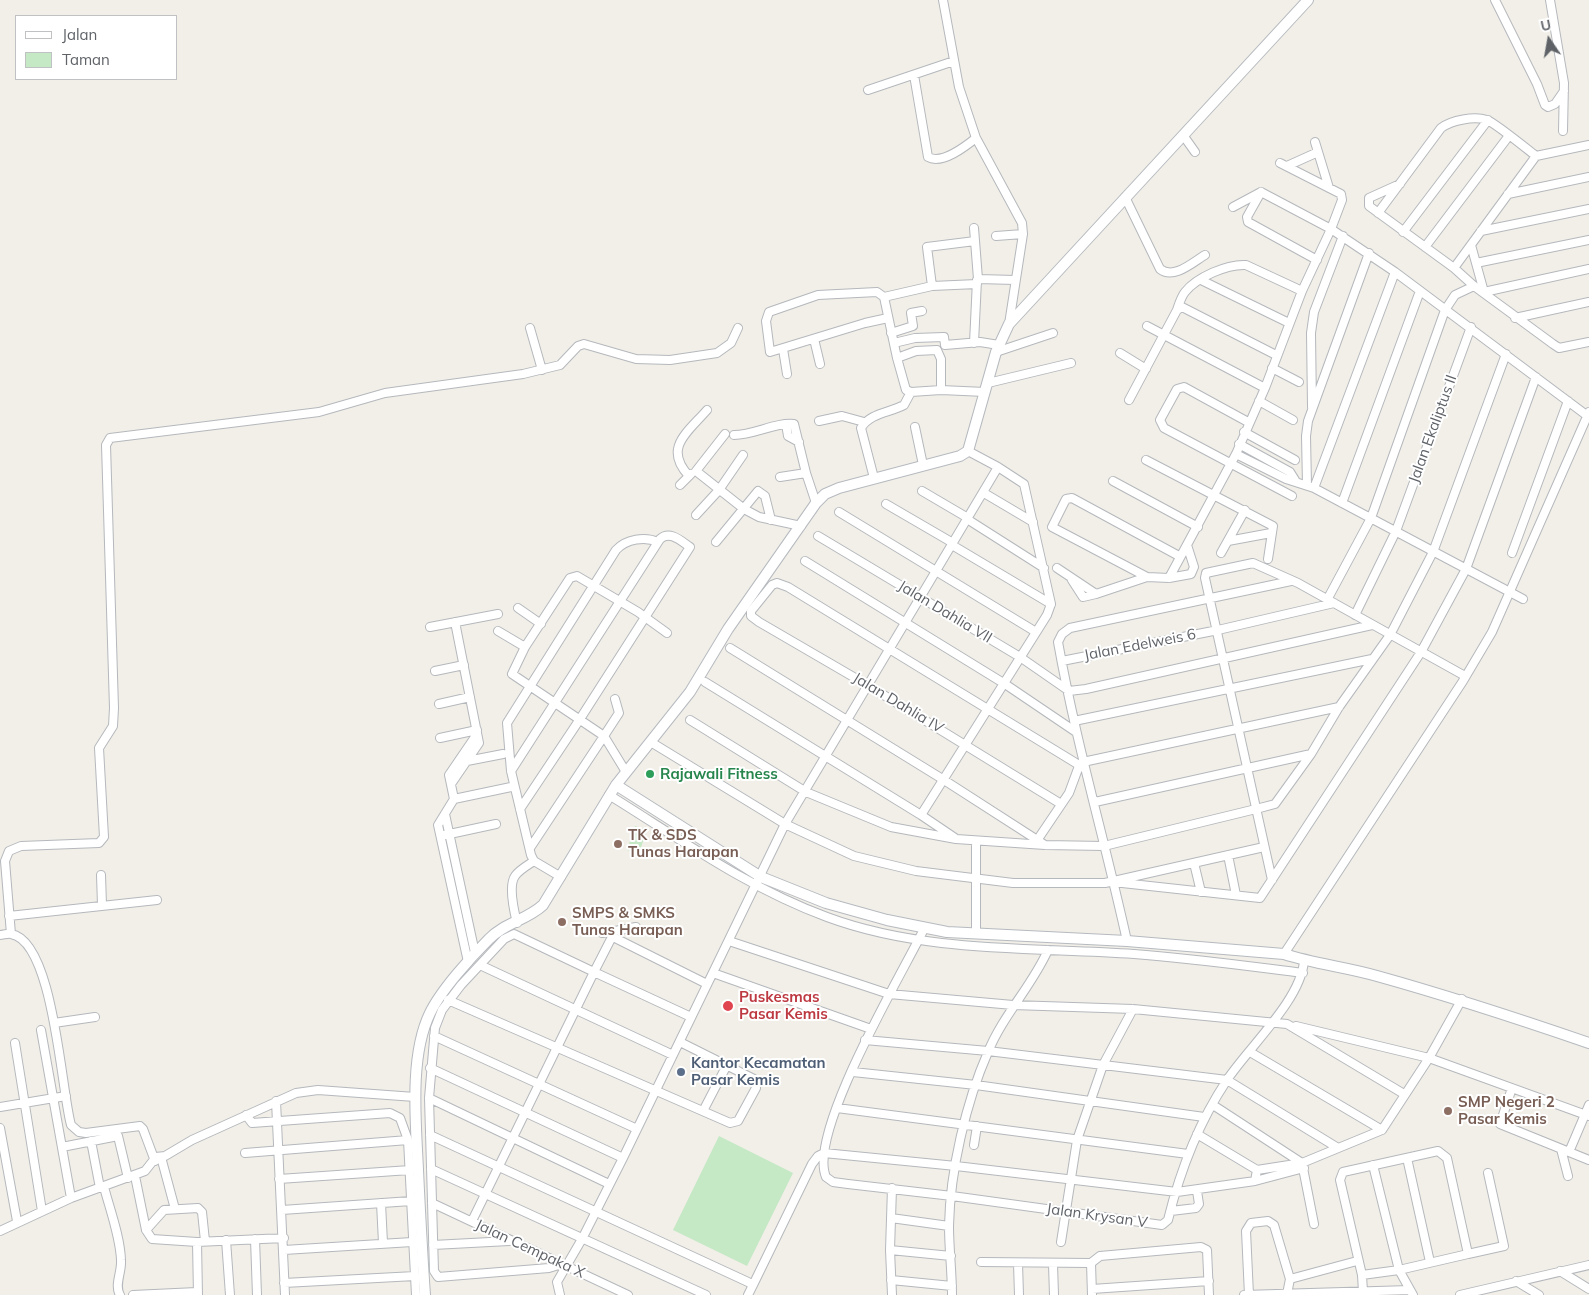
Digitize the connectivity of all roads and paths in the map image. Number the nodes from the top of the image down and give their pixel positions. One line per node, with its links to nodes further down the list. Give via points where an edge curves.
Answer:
1 (943, 0): 5 (street)
2 (1308, 0): 11 (street)
3 (1495, 0): 8 (street, via 1545,105 1555,104)
4 (1550, 0): 8 (street)
5 (954, 61): 6 (street); 13 (street)
6 (914, 75): 7 (street); 13 (street, via 928,157 937,159 959,150)
7 (868, 90)
8 (1564, 91): 10 (street)
9 (1488, 120): 12 (street); 21 (street, via 1458,120 1445,124); 32 (street)
10 (1563, 131)
11 (1184, 135): 16 (street); 25 (street)
12 (1508, 137): 19 (street); 39 (street)
13 (976, 138): 33 (street, via 1018,213)
14 (1315, 142): 17 (street)
15 (1588, 145): 18 (street); 19 (street)
16 (1195, 152)
17 (1318, 152): 22 (street); 22 (street, via 1283,165)
18 (1589, 154)
19 (1536, 156): 24 (street)
20 (1589, 177): 24 (street)
21 (1400, 184): 28 (street); 28 (street, via 1369,198 1368,206)
22 (1329, 188): 30 (street, via 1341,194 1342,198)
23 (1261, 192): 26 (street); 30 (street); 42 (street, via 1247,217 1249,224)
24 (1508, 194): 31 (street)
25 (1124, 197): 41 (street, via 1164,272 1175,272); 62 (street)
26 (1233, 207)
27 (1589, 209): 31 (street)
28 (1378, 213): 32 (street)
29 (974, 228): 37 (street)
30 (1331, 229): 35 (street); 42 (street)
31 (1481, 231): 38 (street)
32 (1403, 232): 39 (street)
33 (1023, 234): 34 (street); 47 (street)
34 (996, 236)
35 (1343, 236): 40 (street); 101 (street, via 1314,312)
36 (1589, 240): 43 (street)
37 (975, 241): 49 (street); 50 (street, via 926,247)
38 (1471, 245): 43 (street); 44 (street)
39 (1425, 247): 44 (street)
40 (1369, 253): 46 (street); 101 (street)
41 (1205, 255)
42 (1318, 260): 52 (street)
43 (1476, 263): 54 (street)
44 (1454, 268): 51 (street)
45 (1589, 269): 54 (street)
46 (1395, 272): 53 (street); 128 (street)
47 (1015, 280): 49 (street); 62 (street)
48 (1201, 280): 52 (street, via 1229,267 1246,265); 57 (street, via 1185,292); 63 (street)
49 (977, 281): 50 (street); 77 (street)
50 (932, 286): 55 (street)
51 (1474, 286): 54 (street); 58 (street, via 1455,295)
52 (1302, 290): 63 (street)
53 (1420, 291): 58 (street); 134 (street)
54 (1484, 292): 61 (street)
55 (884, 297): 60 (street); 79 (street, via 877,292 834,293 800,299 773,310 766,318 770,352)
56 (1589, 302): 61 (street)
57 (1177, 310): 71 (street); 82 (street, via 1184,308)
58 (1445, 310): 66 (street); 141 (street)
59 (922, 311): 64 (street, via 911,313)
60 (888, 318): 69 (street); 74 (street)
61 (1515, 318): 78 (street)
62 (1009, 324): 80 (street)
63 (1289, 324): 82 (street)
64 (913, 326): 69 (street); 73 (street)
65 (1147, 326): 71 (street)
66 (1471, 327): 83 (street); 147 (street, Jalan Ekaliptus II)
67 (530, 328): 89 (street)
68 (738, 328): 89 (street, via 727,347 708,355 648,361 584,344 578,346 563,363)
69 (892, 333): 76 (street)
70 (1054, 333): 80 (street)
71 (1164, 336): 88 (street); 94 (street)
72 (1589, 336): 78 (street)
73 (915, 338): 76 (street); 77 (street, via 944,337 945,345)
74 (814, 339): 79 (street); 86 (street)
75 (1589, 342): 78 (street, via 1559,348)
76 (894, 343): 84 (street)
77 (974, 343): 80 (street)
78 (1553, 344)
79 (783, 349): 90 (street)
80 (998, 349): 93 (street)
81 (1120, 353): 88 (street)
82 (1276, 354): 87 (street)
83 (1506, 354): 91 (street); 155 (street)
84 (897, 358): 95 (street, via 916,351 937,350 941,359); 96 (street, via 904,387)
85 (1071, 363): 93 (street)
86 (820, 364)
87 (1272, 368): 92 (street); 94 (street)
88 (1146, 369): 97 (street)
89 (542, 370): 269 (street, via 386,392 319,412 117,435 108,439 114,726 99,748 104,837 99,843 21,846 9,851 5,861)
90 (787, 374)
91 (1536, 377): 99 (street); 163 (street)
92 (1299, 382)
93 (986, 388): 95 (street); 110 (street)
94 (1265, 388): 98 (street)
95 (941, 390): 96 (street)
96 (911, 392): 105 (street, via 904,405)
97 (1129, 400)
98 (1259, 401): 104 (street); 106 (street)
99 (1568, 401): 102 (street); 157 (street)
100 (707, 410): 122 (street, via 678,446 678,462)
101 (1312, 411): 128 (street, via 1306,436)
102 (1588, 414): 169 (street)
103 (819, 420): 105 (street, via 842,416)
104 (1293, 420)
105 (864, 422): 124 (street, via 862,436)
106 (1248, 422): 108 (street); 116 (street, via 1184,386 1177,390 1162,415 1160,420 1164,428)
107 (915, 427): 117 (street)
108 (1244, 432): 109 (street); 115 (street)
109 (1240, 444): 111 (street); 114 (street)
110 (972, 453): 117 (street); 118 (street)
111 (1236, 454): 116 (street); 119 (street)
112 (742, 455): 129 (street)
113 (1146, 460): 132 (street)
114 (1270, 460): 119 (street); 125 (street, via 1290,472)
115 (1295, 460)
116 (1230, 463): 132 (street); 133 (street)
117 (923, 466): 124 (street)
118 (998, 467): 131 (street); 144 (street, via 1024,484)
119 (1266, 469): 125 (street)
120 (696, 471): 121 (street, via 729,435 749,435 786,424 796,425); 122 (street); 129 (street)
121 (806, 473): 123 (street); 135 (street)
122 (689, 476): 127 (street)
123 (780, 477)
124 (874, 478): 135 (street, via 825,494)
125 (1295, 480): 128 (street)
126 (1113, 481): 146 (street)
127 (680, 485)
128 (1311, 486): 134 (street)
129 (719, 490): 137 (street); 140 (street)
130 (922, 491): 142 (street)
131 (984, 493): 142 (street); 144 (street)
132 (1215, 495): 138 (street); 146 (street)
133 (1292, 496)
134 (1342, 502): 141 (street)
135 (816, 503): 145 (street)
136 (886, 504): 153 (street)
137 (744, 509): 143 (street, via 759,518); 143 (street, via 760,492 766,499); 152 (street)
138 (1245, 510): 148 (street, via 1273,526); 150 (street)
139 (839, 512): 164 (street)
140 (696, 516)
141 (1371, 518): 147 (street); 174 (street)
142 (968, 519): 153 (street); 161 (street)
143 (772, 520): 145 (street)
144 (1033, 522): 161 (street)
145 (800, 526): 231 (street, via 728,629 690,692)
146 (1198, 527): 154 (street)
147 (1396, 531): 155 (street); 178 (street, Jalan Ekaliptus II)
148 (1271, 533): 150 (street); 159 (street)
149 (818, 536): 170 (street, Jalan Dahlia VII)
150 (1228, 541): 156 (street)
151 (658, 542): 168 (street, via 640,539 621,544); 173 (street); 179 (street, via 669,534 690,547)
152 (716, 542)
153 (953, 544): 164 (street); 175 (street)
154 (1187, 545): 158 (street); 166 (street, via 1193,572)
155 (1433, 552): 163 (street); 189 (street)
156 (1221, 553)
157 (1512, 553)
158 (1179, 556): 165 (street, via 1072,498 1066,499 1052,527); 166 (street)
159 (1268, 559)
160 (805, 561): 182 (street)
161 (1044, 568): 175 (street)
162 (1057, 568): 165 (street, via 1069,576 1083,597)
163 (1466, 569): 169 (street); 193 (street)
164 (936, 572): 170 (street); 187 (street)
165 (1148, 577): 166 (street)
166 (1169, 578)
167 (1291, 581): 172 (street); 172 (street, via 1253,563 1209,571 1205,578); 174 (street)
168 (595, 586): 173 (street); 181 (street, via 572,576); 203 (street)
169 (1509, 591): 171 (street); 200 (street, via 1492,632)
170 (921, 597): 182 (street); 194 (street, Jalan Dahlia VII)
171 (1523, 599)
172 (1211, 600): 185 (street); 197 (street, via 1070,628 1058,642)
173 (619, 602): 179 (street); 210 (street)
174 (1331, 602): 178 (street); 185 (street, Jalan Edelweis 6)
175 (1051, 604): 187 (street)
176 (518, 608): 181 (street)
177 (498, 614): 180 (street)
178 (1355, 615): 183 (street)
179 (645, 617): 188 (street); 213 (street)
180 (456, 622): 184 (street); 198 (street)
181 (541, 624): 190 (street)
182 (906, 624): 192 (street); 202 (street)
183 (1372, 624): 189 (street); 195 (street)
184 (430, 627)
185 (1218, 630): 195 (street); 197 (street, Jalan Edelweis 6)
186 (498, 631): 190 (street)
187 (1036, 632): 194 (street)
188 (668, 633)
189 (1390, 635): 193 (street); 196 (street)
190 (525, 647): 203 (street, via 512,674)
191 (730, 648): 215 (street)
192 (890, 650): 204 (street); 204 (street, Jalan Dahlia IV, via 788,587 775,583 751,611 754,618); 212 (street)
193 (1421, 652): 200 (street); 262 (street)
194 (1020, 657): 202 (street); 206 (street, Jalan Dahlia VII)
195 (1223, 657): 205 (street); 206 (street)
196 (1372, 658): 205 (street); 211 (street)
197 (1062, 661): 206 (street)
198 (464, 665): 199 (street); 207 (street)
199 (435, 671)
200 (1465, 676): 284 (street)
201 (705, 682): 226 (street)
202 (1005, 684): 212 (street); 219 (street)
203 (530, 686): 210 (street); 230 (street, via 507,723)
204 (869, 686): 215 (street); 223 (street, Jalan Dahlia IV)
205 (1230, 687): 216 (street); 217 (street)
206 (1069, 691): 216 (street)
207 (470, 698): 209 (street); 218 (street)
208 (615, 698): 220 (street, via 619,713)
209 (439, 704)
210 (556, 704): 213 (street); 230 (street)
211 (1339, 707): 217 (street); 225 (street)
212 (987, 709): 223 (street); 228 (street)
213 (580, 719): 220 (street); 241 (street)
214 (690, 720): 236 (street)
215 (848, 721): 226 (street); 232 (street)
216 (1074, 721): 219 (street)
217 (1239, 728): 228 (street); 229 (street)
218 (477, 732): 221 (street); 227 (street, via 479,743); 233 (street, via 449,776)
219 (1076, 732): 228 (street)
220 (604, 736): 231 (street); 255 (street)
221 (440, 738)
222 (654, 744): 246 (street)
223 (966, 744): 232 (street); 240 (street, Jalan Dahlia IV)
224 (504, 754): 227 (street)
225 (1311, 754): 229 (street); 242 (street, via 1275,804)
226 (826, 756): 236 (street); 244 (street)
227 (466, 761): 233 (street)
228 (1082, 765): 239 (street); 240 (street)
229 (1247, 768): 239 (street); 242 (street)
230 (511, 771): 241 (street)
231 (626, 772): 234 (street)
232 (944, 780): 244 (street); 249 (street)
233 (451, 784): 238 (street)
234 (616, 785): 237 (street); 263 (street)
235 (511, 787): 238 (street)
236 (806, 792): 246 (street); 250 (street, via 891,827)
237 (609, 795): 260 (street); 263 (street)
238 (454, 799): 243 (street)
239 (1095, 802): 253 (street)
240 (1061, 804): 249 (street)
241 (520, 809): 255 (street)
242 (1256, 809): 253 (street); 254 (street)
243 (445, 814): 247 (street); 248 (street, via 438,825)
244 (922, 815): 250 (street)
245 (496, 824): 247 (street)
246 (785, 824): 261 (street, via 854,856 883,865); 263 (street)
247 (449, 834): 248 (street); 282 (street)
248 (441, 836): 286 (street)
249 (1038, 839): 252 (street)
250 (956, 840): 251 (street)
251 (976, 842): 252 (street); 261 (street)
252 (1045, 845): 253 (street)
253 (1104, 846): 264 (street)
254 (1264, 847): 256 (street); 262 (street)
255 (530, 848): 257 (street)
256 (1228, 855): 258 (street); 266 (street)
257 (534, 861): 260 (street); 270 (street, via 514,876 512,905)
258 (1194, 862): 264 (street); 265 (street)
259 (102, 875): 268 (street)
260 (562, 878): 270 (street, via 543,906)
261 (976, 880): 264 (street, via 1065,885); 276 (street)
262 (1272, 880): 266 (street, via 1260,898)
263 (759, 882): 272 (street); 278 (street, via 826,917); 279 (street)
264 (1113, 882): 265 (street); 280 (street)
265 (1201, 892): 266 (street)
266 (1236, 896)
267 (158, 900): 268 (street)
268 (102, 905): 269 (street)
269 (9, 916): 274 (street)
270 (517, 923): 282 (street, via 494,934)
271 (636, 927): 275 (street)
272 (924, 929): 276 (street); 278 (street)
273 (602, 933): 275 (street)
274 (11, 934): 277 (street); 300 (street, via 27,945 42,971)
275 (614, 934): 288 (street); 291 (street)
276 (976, 934): 280 (street)
277 (0, 935)
278 (919, 940): 281 (street); 292 (street)
279 (729, 941): 289 (street); 292 (street)
280 (1130, 941): 283 (street); 284 (street)
281 (1048, 950): 283 (street); 295 (street)
282 (475, 953): 286 (street)
283 (1134, 954): 290 (street)
284 (1284, 954): 285 (street)
285 (1304, 960): 290 (street); 293 (street, via 1364,972)
286 (468, 962): 326 (street, via 430,1012 422,1040)
287 (480, 965): 288 (street, via 504,938 514,934); 294 (street); 296 (street)
288 (594, 972): 296 (street); 299 (street)
289 (714, 973): 291 (street); 303 (street)
290 (1303, 973): 301 (street, Jalan Krysan V)
291 (708, 984): 299 (street)
292 (889, 994): 295 (street); 303 (street)
293 (1462, 999): 309 (street); 314 (street)
294 (448, 1000): 305 (street, via 439,1015); 310 (street)
295 (1013, 1005): 297 (street); 311 (street)
296 (576, 1008): 310 (street); 313 (street)
297 (1133, 1009): 301 (street); 316 (street)
298 (96, 1017): 300 (street)
299 (691, 1018): 307 (street)
300 (54, 1023): 325 (street)
301 (1271, 1023): 302 (street); 312 (street, Jalan Krysan V)
302 (1287, 1024): 314 (street); 324 (street)
303 (871, 1029): 306 (street)
304 (41, 1030): 327 (street)
305 (434, 1036): 317 (street); 320 (street)
306 (865, 1040): 311 (street); 318 (street)
307 (680, 1042): 313 (street); 315 (street)
308 (16, 1043): 331 (street)
309 (1589, 1043)
310 (557, 1046): 320 (street); 323 (street)
311 (988, 1051): 316 (street); 321 (street)
312 (1250, 1052): 319 (street, Jalan Krysan V); 347 (street)
313 (673, 1055): 323 (street)
314 (1429, 1058): 322 (street); 324 (street)
315 (727, 1065): 337 (street); 337 (street, via 753,1078 755,1090 738,1122 730,1123)
316 (1103, 1065): 319 (street); 329 (street)
317 (430, 1068): 328 (street); 336 (street)
318 (852, 1072): 321 (street); 335 (street)
319 (1227, 1080): 332 (street, Jalan Krysan V); 357 (street)
320 (538, 1084): 336 (street); 346 (street)
321 (976, 1085): 329 (street); 342 (street)
322 (1512, 1088): 339 (street); 358 (street, via 1500,1124)
323 (656, 1091): 337 (street); 346 (street)
324 (1404, 1094): 347 (street)
325 (66, 1096): 327 (street); 345 (street, via 75,1130 86,1133)
326 (414, 1097): 330 (street, via 311,1090); 401 (street)
327 (53, 1098): 331 (street); 356 (street)
328 (429, 1098): 349 (street); 351 (street)
329 (1089, 1100): 340 (street); 353 (street)
330 (276, 1101): 338 (street); 341 (street)
331 (26, 1103): 334 (street); 394 (street)
332 (1213, 1105): 340 (street, Jalan Krysan V); 368 (street)
333 (1589, 1105): 339 (street)
334 (0, 1108)
335 (837, 1108): 342 (street); 362 (street, via 828,1128)
336 (525, 1111): 351 (street); 364 (street)
337 (703, 1111)
338 (246, 1115): 341 (street, via 252,1123); 366 (street)
339 (1587, 1115): 360 (street)
340 (1204, 1117): 348 (street, Jalan Krysan V)
341 (277, 1120): 352 (street, via 390,1113 400,1118); 359 (street)
342 (965, 1124): 343 (street); 371 (street)
343 (977, 1126): 353 (street); 355 (street)
344 (0, 1128): 399 (street)
345 (111, 1129): 350 (street); 366 (street, via 142,1127)
346 (637, 1129): 364 (street)
347 (1382, 1130): 357 (street)
348 (1197, 1134): 363 (street, Jalan Krysan V); 374 (street)
349 (430, 1135): 370 (street); 372 (street)
350 (118, 1136): 354 (street); 377 (street)
351 (512, 1137): 370 (street); 381 (street)
352 (408, 1140): 359 (street); 373 (street)
353 (1077, 1140): 363 (street); 379 (street)
354 (91, 1141): 356 (street); 382 (street)
355 (974, 1145)
356 (62, 1147): 388 (street)
357 (1338, 1148): 368 (street)
358 (1561, 1148): 360 (street); 376 (street)
359 (279, 1149): 361 (street); 378 (street)
360 (1569, 1152): 367 (street)
361 (245, 1153)
362 (824, 1153): 371 (street); 383 (street, Jalan Krysan V, via 824,1173 830,1181); 437 (street, via 812,1164)
363 (1188, 1154): 385 (street, Jalan Krysan V)
364 (623, 1158): 381 (street)
365 (1408, 1158): 369 (street); 418 (street, via 1438,1150 1447,1158); 422 (street)
366 (158, 1159): 377 (street, via 145,1171); 392 (street)
367 (1589, 1160)
368 (1303, 1165): 374 (street); 380 (street); 402 (street)
369 (1373, 1165): 420 (street, via 1346,1170 1340,1177); 428 (street)
370 (498, 1166): 386 (street); 396 (street)
371 (956, 1166): 379 (street); 387 (street)
372 (431, 1169): 386 (street); 391 (street)
373 (410, 1170): 378 (street); 389 (street)
374 (1257, 1170): 380 (street)
375 (1488, 1173): 418 (street, via 1504,1246)
376 (1568, 1176)
377 (131, 1177): 382 (street); 404 (street)
378 (280, 1179): 393 (street)
379 (1070, 1180): 385 (street); 397 (street)
380 (1255, 1181): 384 (street)
381 (609, 1184): 396 (street)
382 (102, 1188): 388 (street); 446 (street, via 121,1256 117,1289)
383 (892, 1188): 387 (street, Jalan Krysan V); 398 (street)
384 (1198, 1191): 385 (street); 395 (street, via 1199,1204 1196,1208)
385 (1177, 1192): 395 (street, Jalan Krysan V)
386 (486, 1195): 400 (street); 408 (street)
387 (952, 1196): 397 (street, Jalan Krysan V); 403 (street)
388 (71, 1198): 394 (street)
389 (411, 1201): 390 (street); 401 (street)
390 (381, 1203): 393 (street); 414 (street)
391 (432, 1203): 400 (street, Jalan Cempaka X); 415 (street)
392 (175, 1209): 404 (street, via 162,1211); 410 (street, via 201,1209)
393 (282, 1210): 406 (street)
394 (42, 1211): 399 (street)
395 (1171, 1211): 397 (street, Jalan Krysan V, via 1167,1223 1162,1225)
396 (595, 1212): 408 (street); 437 (street)
397 (1065, 1212): 413 (street)
398 (891, 1218): 403 (street); 417 (street)
399 (17, 1221): 405 (street)
400 (472, 1221): 411 (street, Jalan Cempaka X)
401 (416, 1222): 412 (street); 452 (street)
402 (1314, 1224)
403 (949, 1226): 419 (street)
404 (146, 1230): 410 (street, via 152,1239)
405 (0, 1231)
406 (284, 1238): 407 (street); 416 (street)
407 (255, 1239): 409 (street); 449 (street)
408 (582, 1239): 426 (street); 455 (street)
409 (226, 1240): 410 (street); 448 (street)
410 (201, 1241): 444 (street)
411 (512, 1241): 415 (street); 426 (street, Jalan Cempaka X)
412 (412, 1242): 414 (street); 431 (street)
413 (1061, 1242)
414 (383, 1243): 416 (street)
415 (433, 1245): 426 (street, via 434,1271 438,1277)
416 (284, 1250): 436 (street)
417 (890, 1250): 419 (street); 433 (street)
418 (1468, 1254): 422 (street)
419 (951, 1256): 438 (street)
420 (1357, 1260): 430 (street); 432 (street)
421 (981, 1262): 423 (street)
422 (1430, 1262): 428 (street)
423 (1018, 1263): 425 (street); 459 (street)
424 (1091, 1263): 425 (street); 434 (street, via 1100,1256 1201,1247 1207,1250); 441 (street)
425 (1053, 1264): 460 (street)
426 (563, 1265): 453 (street, via 556,1282); 454 (street, Jalan Cempaka X)
427 (1589, 1265): 429 (street)
428 (1399, 1270): 430 (street); 443 (street)
429 (1560, 1271): 435 (street); 439 (street)
430 (1362, 1275): 442 (street)
431 (415, 1276): 436 (street); 451 (street)
432 (1290, 1279): 445 (street); 463 (street, via 1274,1225 1268,1221 1251,1223 1246,1231)
433 (892, 1280): 438 (street); 457 (street)
434 (1209, 1281): 441 (street); 461 (street)
435 (1516, 1281): 440 (street); 466 (street)
436 (284, 1283): 450 (street)
437 (753, 1285): 456 (street)
438 (952, 1286): 458 (street)
439 (1589, 1288)
440 (1477, 1290): 464 (street); 465 (street)
441 (1092, 1292)
442 (1363, 1292): 443 (street); 445 (street)
443 (1411, 1292)
444 (198, 1293): 447 (street)
445 (1287, 1294): 463 (street)
446 (120, 1295)
447 (133, 1295)
448 (230, 1295)
449 (257, 1295)
450 (285, 1295)
451 (416, 1295)
452 (425, 1295)
453 (560, 1295)
454 (628, 1295)
455 (706, 1295)
456 (748, 1295)
457 (892, 1295)
458 (952, 1295)
459 (1019, 1295)
460 (1054, 1295)
461 (1209, 1295)
462 (1244, 1295): 463 (street)
463 (1249, 1295)
464 (1460, 1295)
465 (1486, 1295)
466 (1539, 1295)

